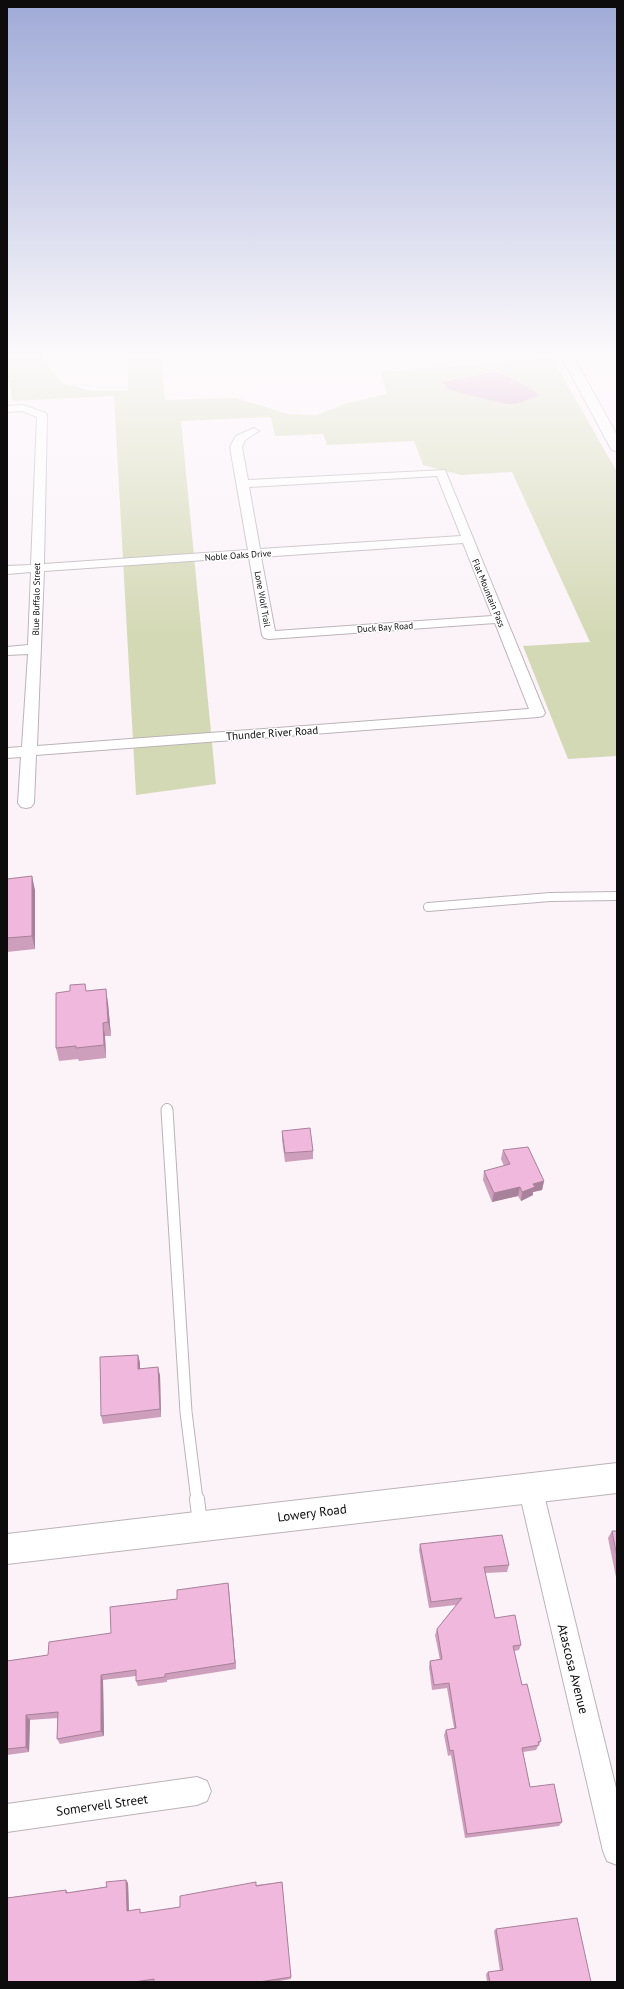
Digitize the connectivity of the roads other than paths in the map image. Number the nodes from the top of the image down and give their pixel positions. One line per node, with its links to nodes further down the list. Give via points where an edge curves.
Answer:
1 (41, 449): 6 (street, Blue Buffalo Street)
2 (236, 449): 3 (street, Lone Wolf Trail)
3 (242, 484): 4 (street, Flat Mountain Pass, via 441,472); 5 (street, Lone Wolf Trail)
4 (468, 539): 5 (street, Noble Oaks Drive); 8 (street, Flat Mountain Pass)
5 (255, 553): 6 (street, Noble Oaks Drive); 9 (street, Lone Wolf Trail)
6 (36, 568): 7 (street, Noble Oaks Drive); 10 (street, Blue Buffalo Street)
7 (7, 570)
8 (500, 619): 9 (street, Duck Bay Road); 12 (street, Flat Mountain Pass)
9 (269, 635)
10 (34, 649): 11 (street); 13 (street, Blue Buffalo Street)
11 (7, 651)
12 (538, 713): 13 (street, Thunder River Road)
13 (30, 751): 14 (street, Thunder River Road); 15 (street, Blue Buffalo Street)
14 (7, 753)
15 (26, 803)
16 (617, 896): 17 (lane, via 550,897)
17 (428, 907)
18 (167, 1108): 21 (lane, via 186,1412)
19 (617, 1478): 20 (street, Lowery Road)
20 (530, 1487): 21 (street, Lowery Road); 25 (street, Atascosa Avenue)
21 (200, 1527): 22 (street, Lowery Road)
22 (7, 1549)
23 (197, 1791): 24 (street, Somervell Street)
24 (7, 1818)
25 (617, 1851)

